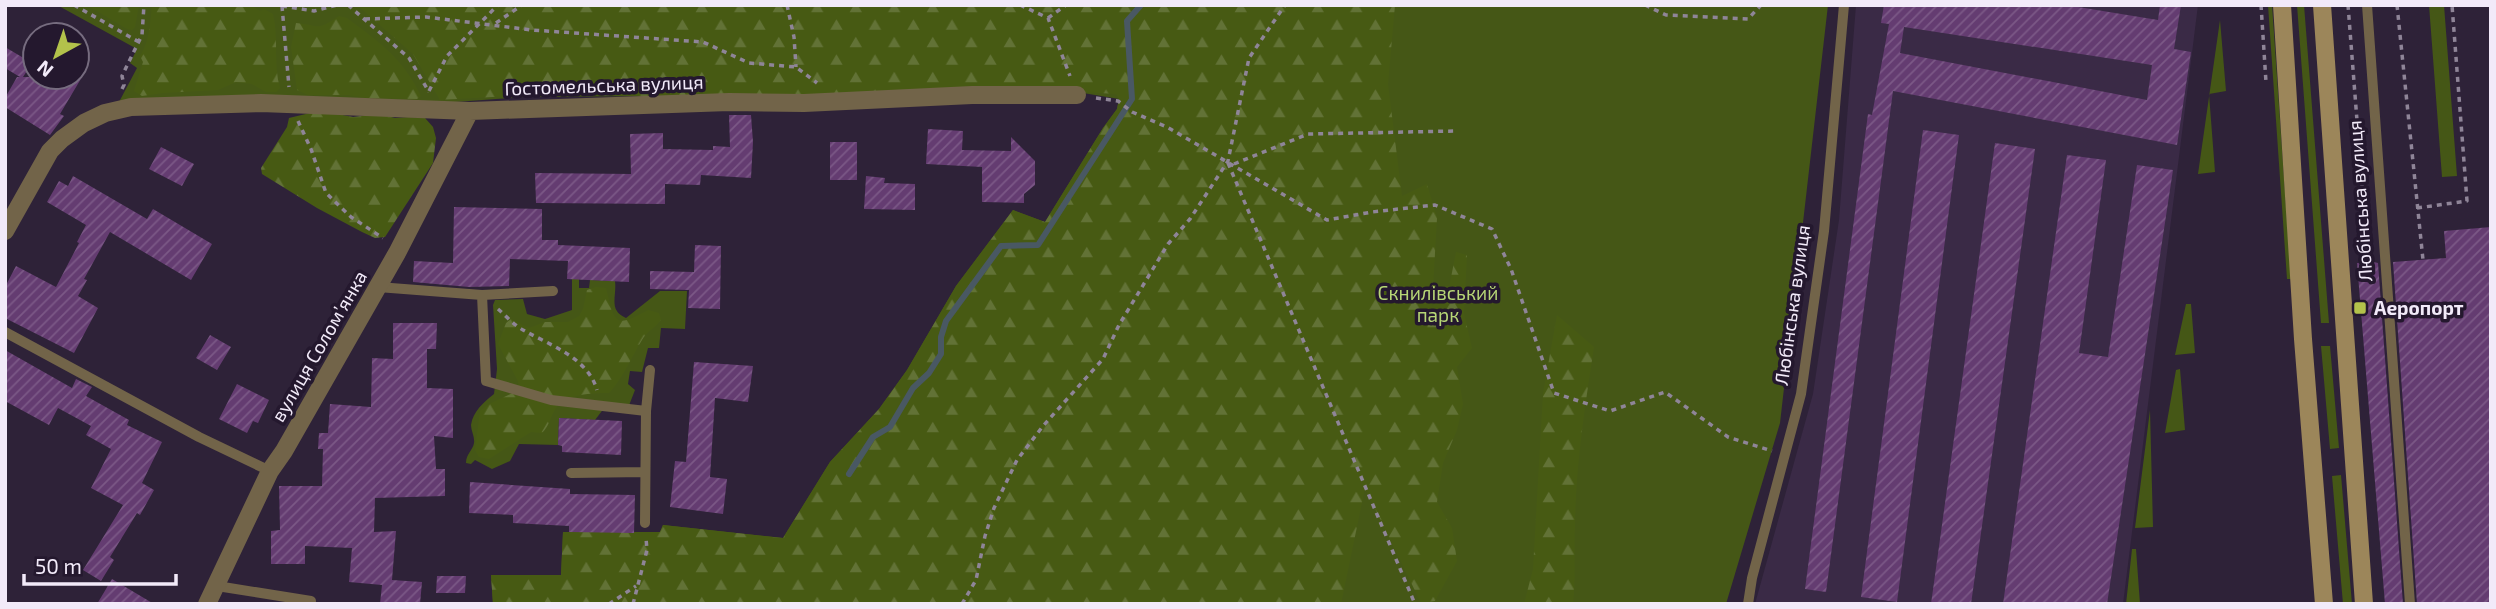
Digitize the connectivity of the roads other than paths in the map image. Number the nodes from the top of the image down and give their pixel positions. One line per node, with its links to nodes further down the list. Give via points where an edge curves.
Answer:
1 (1844, 5): 21 (lane, Любінська вулиця, via 1824,231 1801,394)
2 (2282, 5): 22 (street)
3 (2322, 5): 23 (street, Любінська вулиця)
4 (2367, 5): 24 (lane, Любінська вулиця)
5 (1077, 95): 6 (street, Гостомельська вулиця)
6 (470, 110): 7 (street, Гостомельська вулиця, via 290,104 131,107 111,112 84,123 50,151); 8 (street, вулиця Соломʼянка)
7 (5, 231)
8 (378, 287): 10 (lane); 14 (street, вулиця Соломʼянка)
9 (553, 291): 10 (lane)
10 (482, 295): 13 (lane, via 486,381 551,400)
11 (5, 332): 14 (lane)
12 (650, 370): 13 (lane)
13 (646, 411): 16 (lane)
14 (270, 471): 18 (street, вулиця Соломʼянка)
15 (571, 472): 16 (lane)
16 (645, 472): 17 (lane)
17 (645, 523)
18 (217, 586): 19 (lane); 20 (street, вулиця Соломʼянка)
19 (311, 601)
20 (207, 604)
21 (1748, 604)
22 (2324, 604)
23 (2364, 604)
24 (2410, 604)

